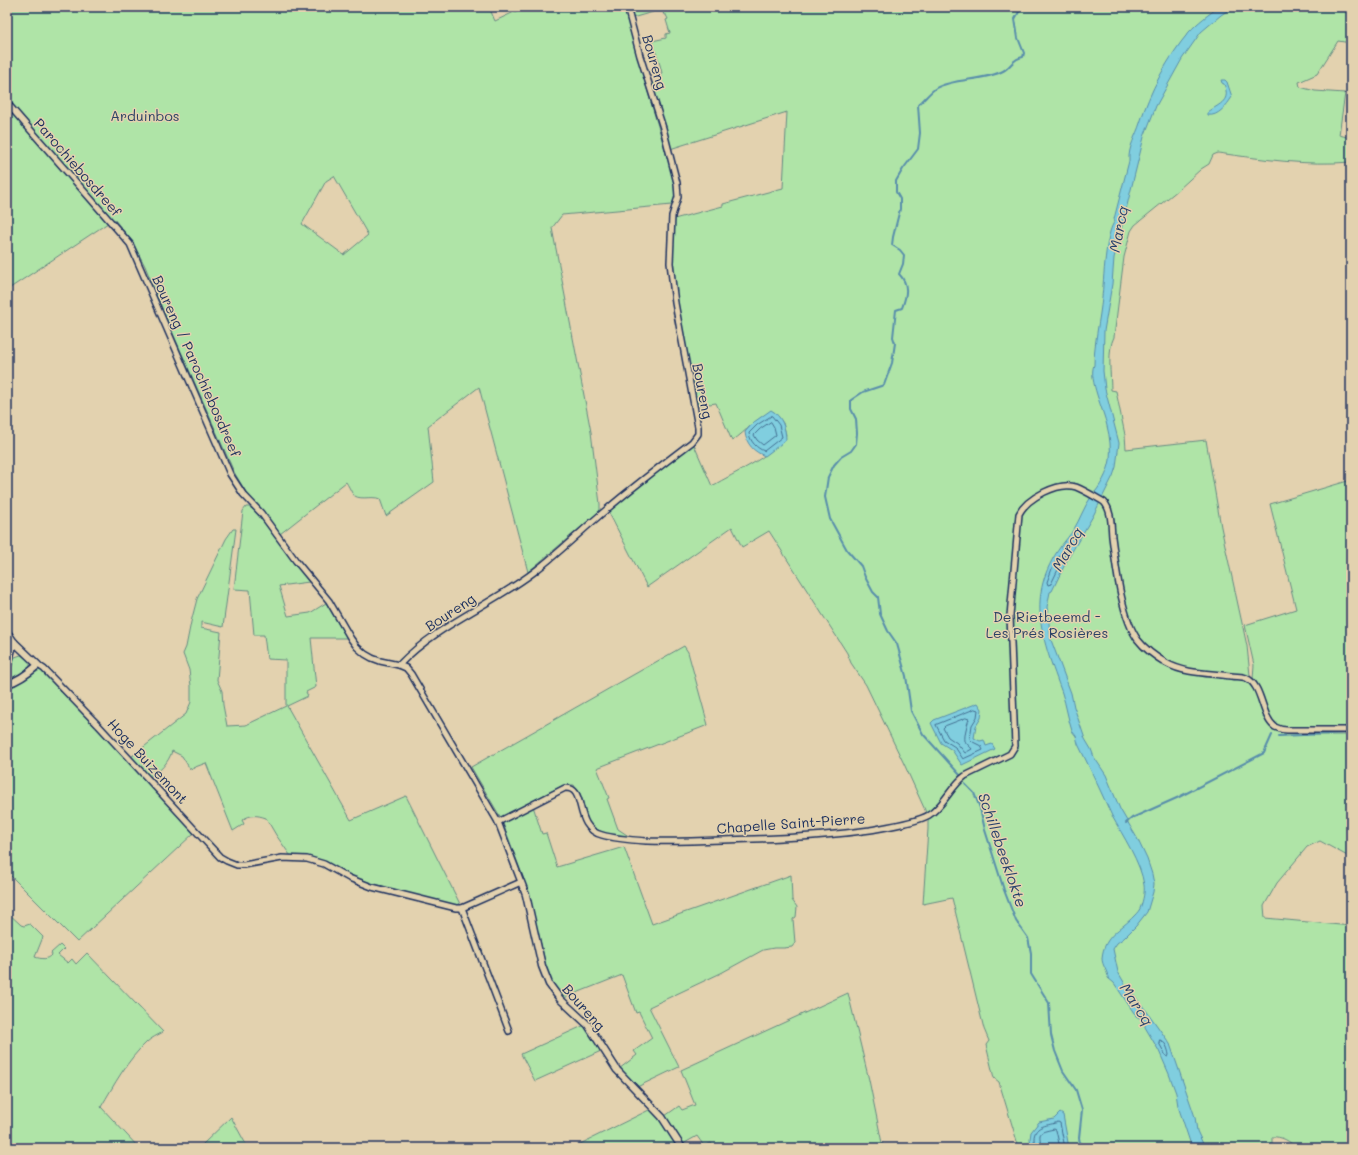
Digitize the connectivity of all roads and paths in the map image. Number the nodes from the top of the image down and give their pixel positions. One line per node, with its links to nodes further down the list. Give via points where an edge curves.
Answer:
1 (627, 7): 8 (street, Boureng, via 677,183 678,197 672,216 670,263 698,434 695,440 534,571 412,651)
2 (7, 103): 3 (street, Parochiebosdreef)
3 (131, 246): 4 (street, Boureng / Parochiebosdreef, via 227,466)
4 (243, 494): 8 (street, Boureng, via 261,513 329,601 357,647 372,658)
5 (7, 632): 6 (street, Hoge Buizemont)
6 (14, 642): 7 (street, Hoge Buizemont); 9 (street)
7 (38, 665): 10 (street); 14 (street, Hoge Buizemont, via 99,726 220,856 232,863 244,865 282,858 307,859 324,864 372,887)
8 (399, 665): 12 (street, Boureng, via 411,674)
9 (7, 667)
10 (7, 684)
11 (1351, 730): 12 (street, Chapelle Saint-Pierre, via 1279,729 1272,724 1258,692 1249,680 1237,676 1184,670 1166,663 1143,646 1133,631 1127,615 1118,578 1108,508 1104,502 1076,487 1064,486 1032,499 1025,504 1019,514 1010,616 1015,746 1010,754 965,776 929,815 896,825 822,836 698,841 637,840 603,836 590,830 576,792 565,788)
12 (498, 822): 13 (street, Boureng)
13 (521, 882): 14 (street); 16 (street, Boureng, via 549,984 560,999 588,1025 617,1070 662,1117)
14 (462, 908): 15 (street)
15 (509, 1031)
16 (682, 1148)

